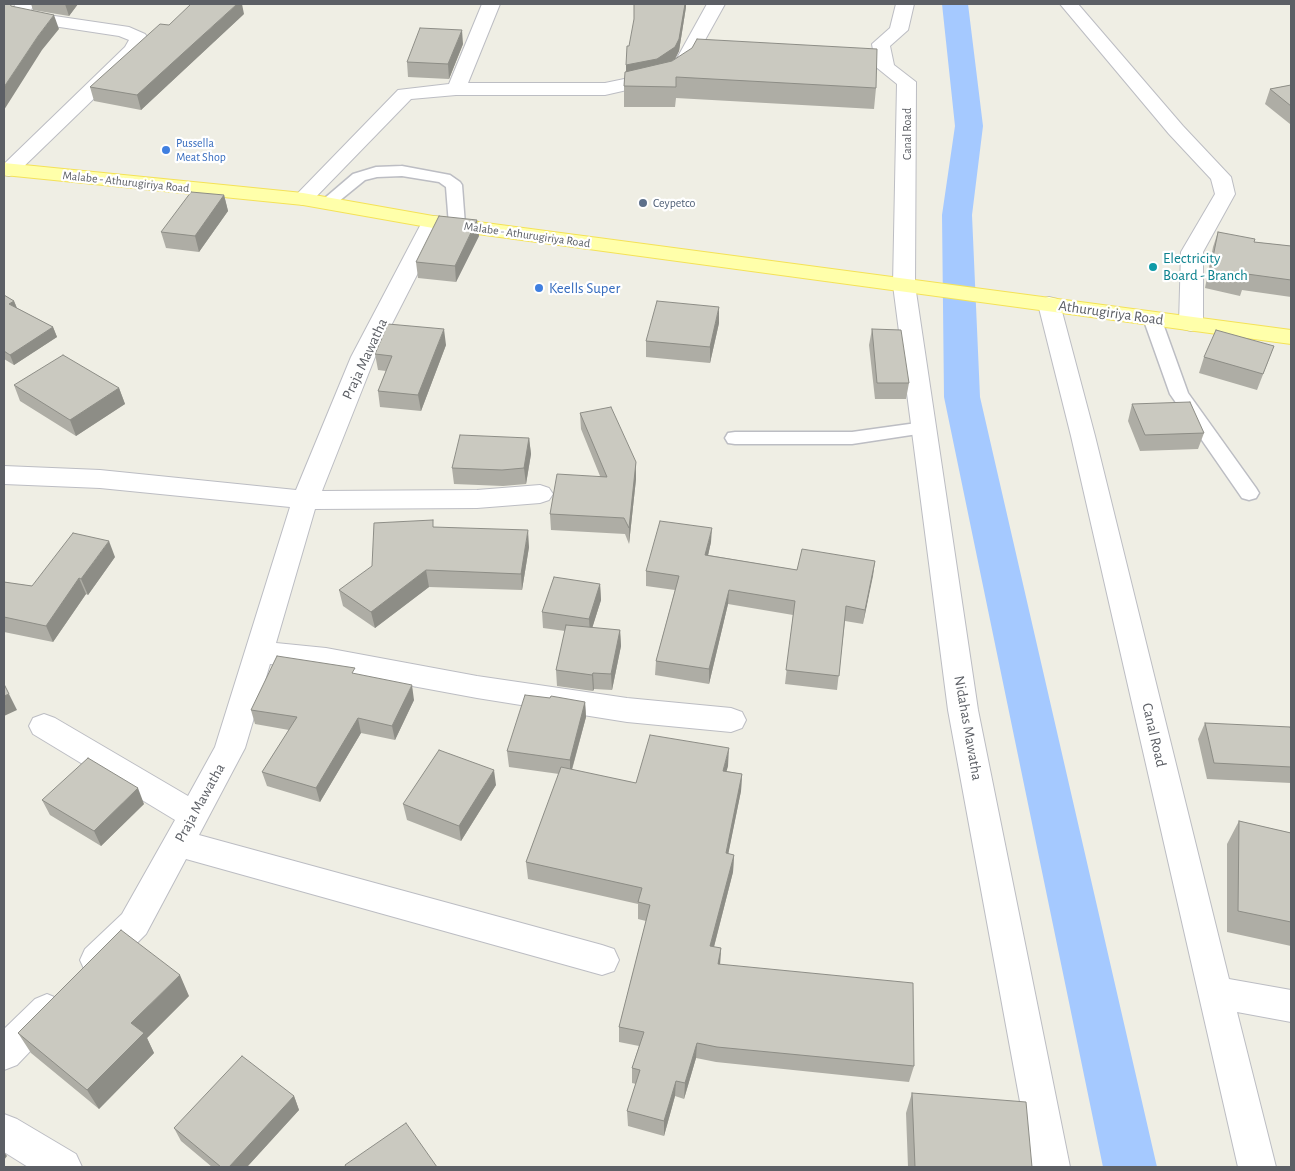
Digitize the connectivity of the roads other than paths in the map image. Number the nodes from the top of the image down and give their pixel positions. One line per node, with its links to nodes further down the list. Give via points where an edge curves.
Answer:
1 (491, 4): 6 (street)
2 (716, 4): 6 (street, via 683,63 664,76 605,89)
3 (905, 4): 12 (street, Canal Road, via 899,30 882,44 885,67 907,82)
4 (1069, 4): 16 (street, via 1176,130 1221,177 1225,194 1192,252)
5 (19, 13): 7 (street, via 40,19 123,30 139,38 133,50)
6 (456, 89): 8 (street, via 406,94)
7 (6, 170): 8 (main road, Malabe - Athurugiriya Road)
8 (303, 199): 9 (main road, Malabe - Athurugiriya Road)
9 (327, 203): 10 (main road, Malabe - Athurugiriya Road); 11 (lane, via 359,177 376,172 444,178 454,185)
10 (432, 222): 11 (main road, Malabe - Athurugiriya Road); 23 (street, Praja Mawatha, via 363,357)
11 (457, 225): 12 (main road, Malabe - Athurugiriya Road)
12 (904, 285): 13 (main road, Malabe - Athurugiriya Road); 18 (street, Nidahas Mawatha)
13 (932, 289): 14 (main road, Athurugiriya Road)
14 (1049, 304): 15 (main road, Athurugiriya Road); 29 (street, Canal Road)
15 (1152, 318): 16 (main road, Athurugiriya Road); 21 (lane, via 1179,394)
16 (1192, 324): 17 (main road, Athurugiriya Road)
17 (1291, 337)
18 (924, 428): 19 (lane, via 852,438); 34 (street, Nidahas Mawatha, via 963,710)
19 (735, 438)
20 (4, 476): 23 (street, via 100,479)
21 (1248, 493)
22 (540, 494): 23 (street)
23 (305, 500): 24 (street, Praja Mawatha)
24 (259, 652): 25 (street, via 326,659 627,710); 27 (street, Praja Mawatha, via 230,748)
25 (731, 720)
26 (44, 726): 27 (street)
27 (186, 829): 28 (street); 31 (street, Praja Mawatha, via 134,924)
28 (602, 960)
29 (1216, 992): 30 (street); 35 (street, Canal Road)
30 (1291, 1006)
31 (4, 1053)
32 (4, 1132): 33 (street)
33 (63, 1167)
34 (1051, 1167)
35 (1258, 1167)

